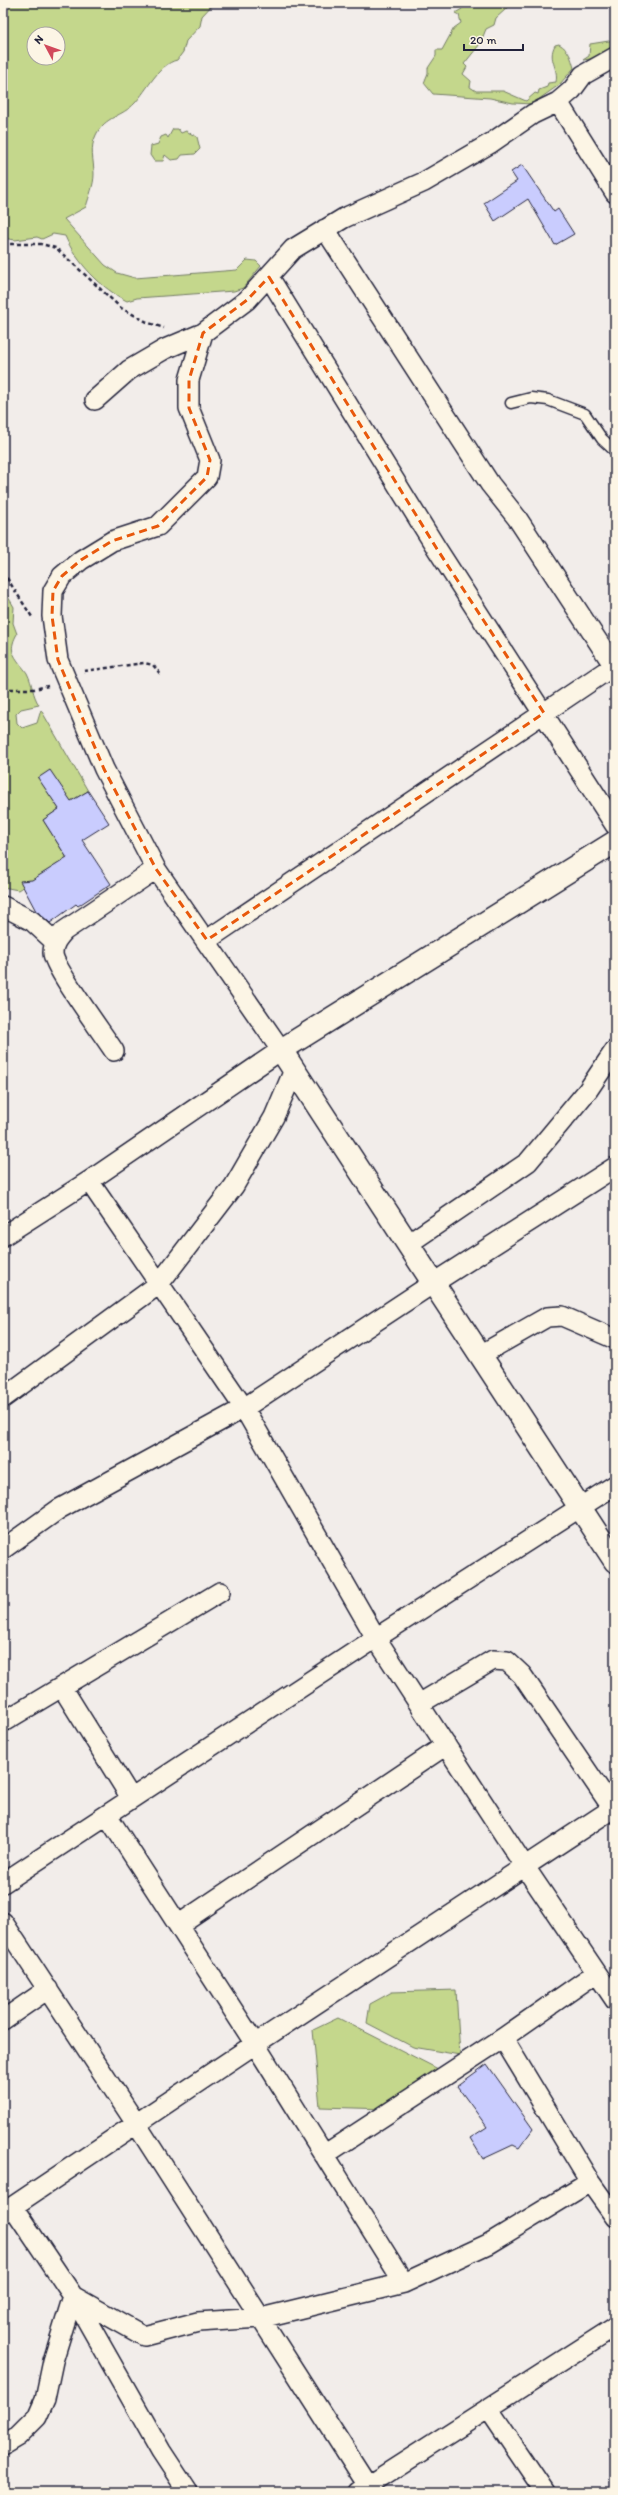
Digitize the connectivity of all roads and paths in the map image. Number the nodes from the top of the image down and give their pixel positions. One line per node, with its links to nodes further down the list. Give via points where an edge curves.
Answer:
1 (615, 57): 2 (street, via 583,75 572,90)
2 (558, 102): 3 (street); 4 (street, via 533,114 424,182)
3 (615, 193)
4 (325, 229): 6 (street, via 293,249); 11 (street, via 490,484 517,518)
5 (3, 244): 7 (path, via 41,244 56,248 122,308 149,323)
6 (269, 277): 7 (street, via 247,300); 15 (street, via 437,550)
7 (199, 335): 8 (street, via 165,349 130,370); 12 (street, via 189,380 189,408 210,460 207,477 158,526 112,542 81,560 62,576 53,592 52,616)
8 (95, 400)
9 (511, 403): 10 (lane, via 531,398 548,400 585,414 602,439)
10 (615, 450)
11 (614, 666): 15 (street)
12 (61, 668): 13 (path, via 86,671 144,662 153,665); 14 (path, via 47,687); 18 (street, via 104,769)
13 (162, 676)
14 (3, 689)
15 (544, 713): 16 (street); 20 (street)
16 (615, 825)
17 (615, 842): 22 (street)
18 (156, 869): 20 (street); 21 (street, via 64,931)
19 (3, 906): 21 (street, via 32,921)
20 (207, 940): 22 (street)
21 (55, 942): 24 (street, via 53,954 60,969)
22 (281, 1050): 25 (street); 27 (street)
23 (615, 1050): 29 (street, via 588,1090 528,1162)
24 (114, 1051)
25 (294, 1070): 29 (street); 31 (street, via 274,1117 234,1186)
26 (615, 1167): 30 (street)
27 (89, 1181): 28 (street); 31 (street)
28 (3, 1236)
29 (408, 1244): 30 (street)
30 (435, 1282): 33 (street); 35 (street)
31 (159, 1284): 34 (street); 35 (street)
32 (615, 1339): 33 (street, via 562,1316 547,1317)
33 (482, 1354): 37 (street)
34 (3, 1398)
35 (244, 1408): 38 (street, via 59,1509); 41 (street)
36 (615, 1485): 37 (street)
37 (582, 1508): 39 (street); 41 (street)
38 (3, 1549)
39 (615, 1561)
40 (220, 1592): 42 (street)
41 (376, 1638): 43 (street); 46 (street)
42 (62, 1687): 44 (street); 46 (street)
43 (419, 1704): 45 (street); 47 (street, via 493,1660 507,1661 522,1674)
44 (3, 1722)
45 (446, 1746): 49 (street); 52 (street)
46 (131, 1798): 48 (street)
47 (614, 1808): 49 (street)
48 (106, 1815): 50 (street); 52 (street)
49 (525, 1867): 53 (street); 58 (street)
50 (3, 1883)
51 (3, 1922): 54 (street)
52 (178, 1924): 58 (street)
53 (596, 1973): 55 (street); 57 (street)
54 (48, 1990): 56 (street); 59 (street)
55 (615, 2000)
56 (3, 2020)
57 (503, 2038): 60 (street); 61 (street)
58 (255, 2044): 59 (street); 60 (street)
59 (137, 2125): 62 (street); 66 (street)
60 (324, 2155): 64 (street)
61 (590, 2182): 63 (street); 64 (street, via 488,2244)
62 (8, 2210): 65 (street)
63 (615, 2217)
64 (404, 2283): 66 (street)
65 (74, 2296): 66 (street, via 144,2336 198,2322); 69 (street, via 53,2361 45,2399 37,2417 18,2436); 71 (street, via 161,2451)
66 (261, 2318): 70 (street)
67 (615, 2327): 68 (street)
68 (488, 2408): 70 (street); 72 (street)
69 (3, 2445)
70 (366, 2490)
71 (188, 2492)
72 (545, 2492)

